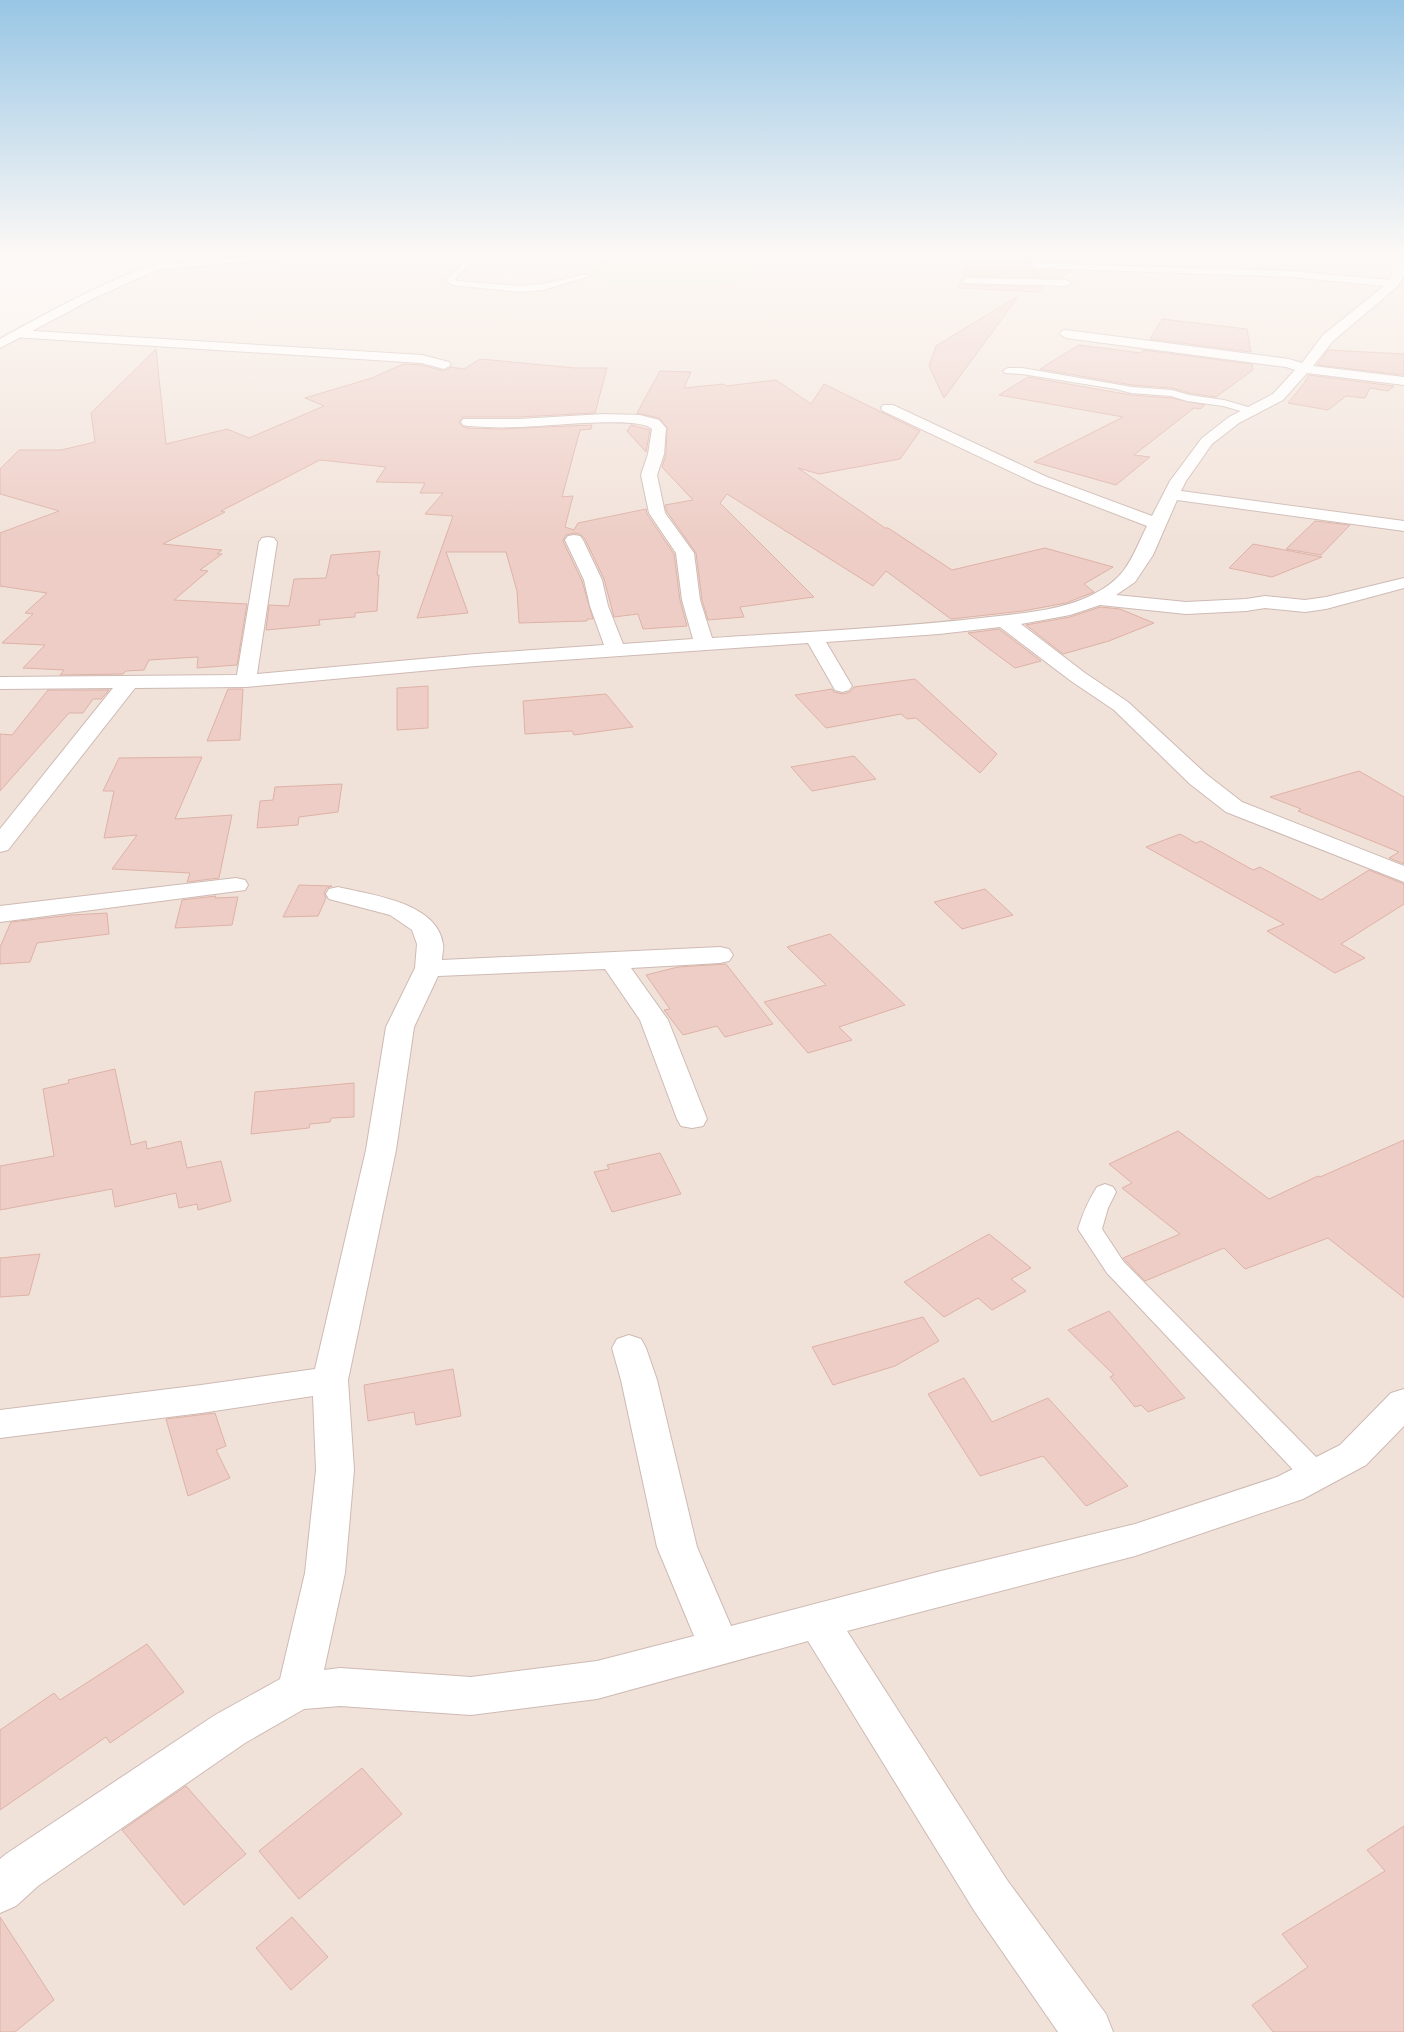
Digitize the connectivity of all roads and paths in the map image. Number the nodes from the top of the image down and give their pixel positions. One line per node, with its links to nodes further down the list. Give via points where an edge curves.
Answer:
1 (290, 351): 4 (street, via 422,359)
2 (1195, 351): 5 (street, via 1289,363)
3 (1318, 351): 5 (street)
4 (444, 365)
5 (1304, 369): 7 (street); 9 (street, via 1278,397)
6 (1008, 370): 9 (lane, via 1130,390 1172,393)
7 (1404, 381)
8 (888, 408): 12 (street, via 1041,480)
9 (1251, 411): 11 (street, via 1207,441 1178,481)
10 (468, 422): 20 (street, via 604,418 640,419 654,423 659,428 656,454 648,475 657,513 685,553 691,600)
11 (1172, 495): 12 (street); 13 (street)
12 (1157, 524): 17 (street, via 1144,555 1129,578)
13 (1404, 526)
14 (574, 540): 21 (street, via 593,580)
15 (268, 542): 22 (street)
16 (1404, 583): 17 (street, via 1326,604 1305,606 1265,602 1186,608)
17 (1099, 599): 18 (street, via 1070,609)
18 (1005, 621): 19 (street); 27 (street, via 1121,706 1198,779 1234,806)
19 (814, 637): 20 (street); 25 (street)
20 (704, 643): 21 (street)
21 (616, 650): 22 (street)
22 (246, 680): 24 (street)
23 (0, 683): 24 (street)
24 (128, 683): 26 (street)
25 (842, 686)
26 (0, 845)
27 (1404, 875)
28 (236, 885): 30 (street)
29 (338, 894): 33 (street, via 399,910 423,926 430,944)
30 (0, 914)
31 (720, 955): 32 (street)
32 (613, 961): 33 (street); 34 (street, via 654,1020)
33 (428, 968): 37 (street, via 400,1027 381,1150)
34 (692, 1118)
35 (1105, 1192): 40 (lane, via 1090,1228 1115,1267)
36 (629, 1348): 42 (street, via 677,1546)
37 (330, 1380): 39 (street); 43 (street, via 335,1470 326,1564)
38 (1404, 1404): 41 (street, via 1353,1455 1290,1488 1135,1540)
39 (0, 1424)
40 (1309, 1468)
41 (818, 1621): 42 (street); 45 (street, via 991,1896)
42 (719, 1647): 43 (street, via 597,1680 471,1696 340,1687)
43 (298, 1691): 44 (street, via 230,1729 22,1870)
44 (0, 1890)
45 (1088, 2032)

